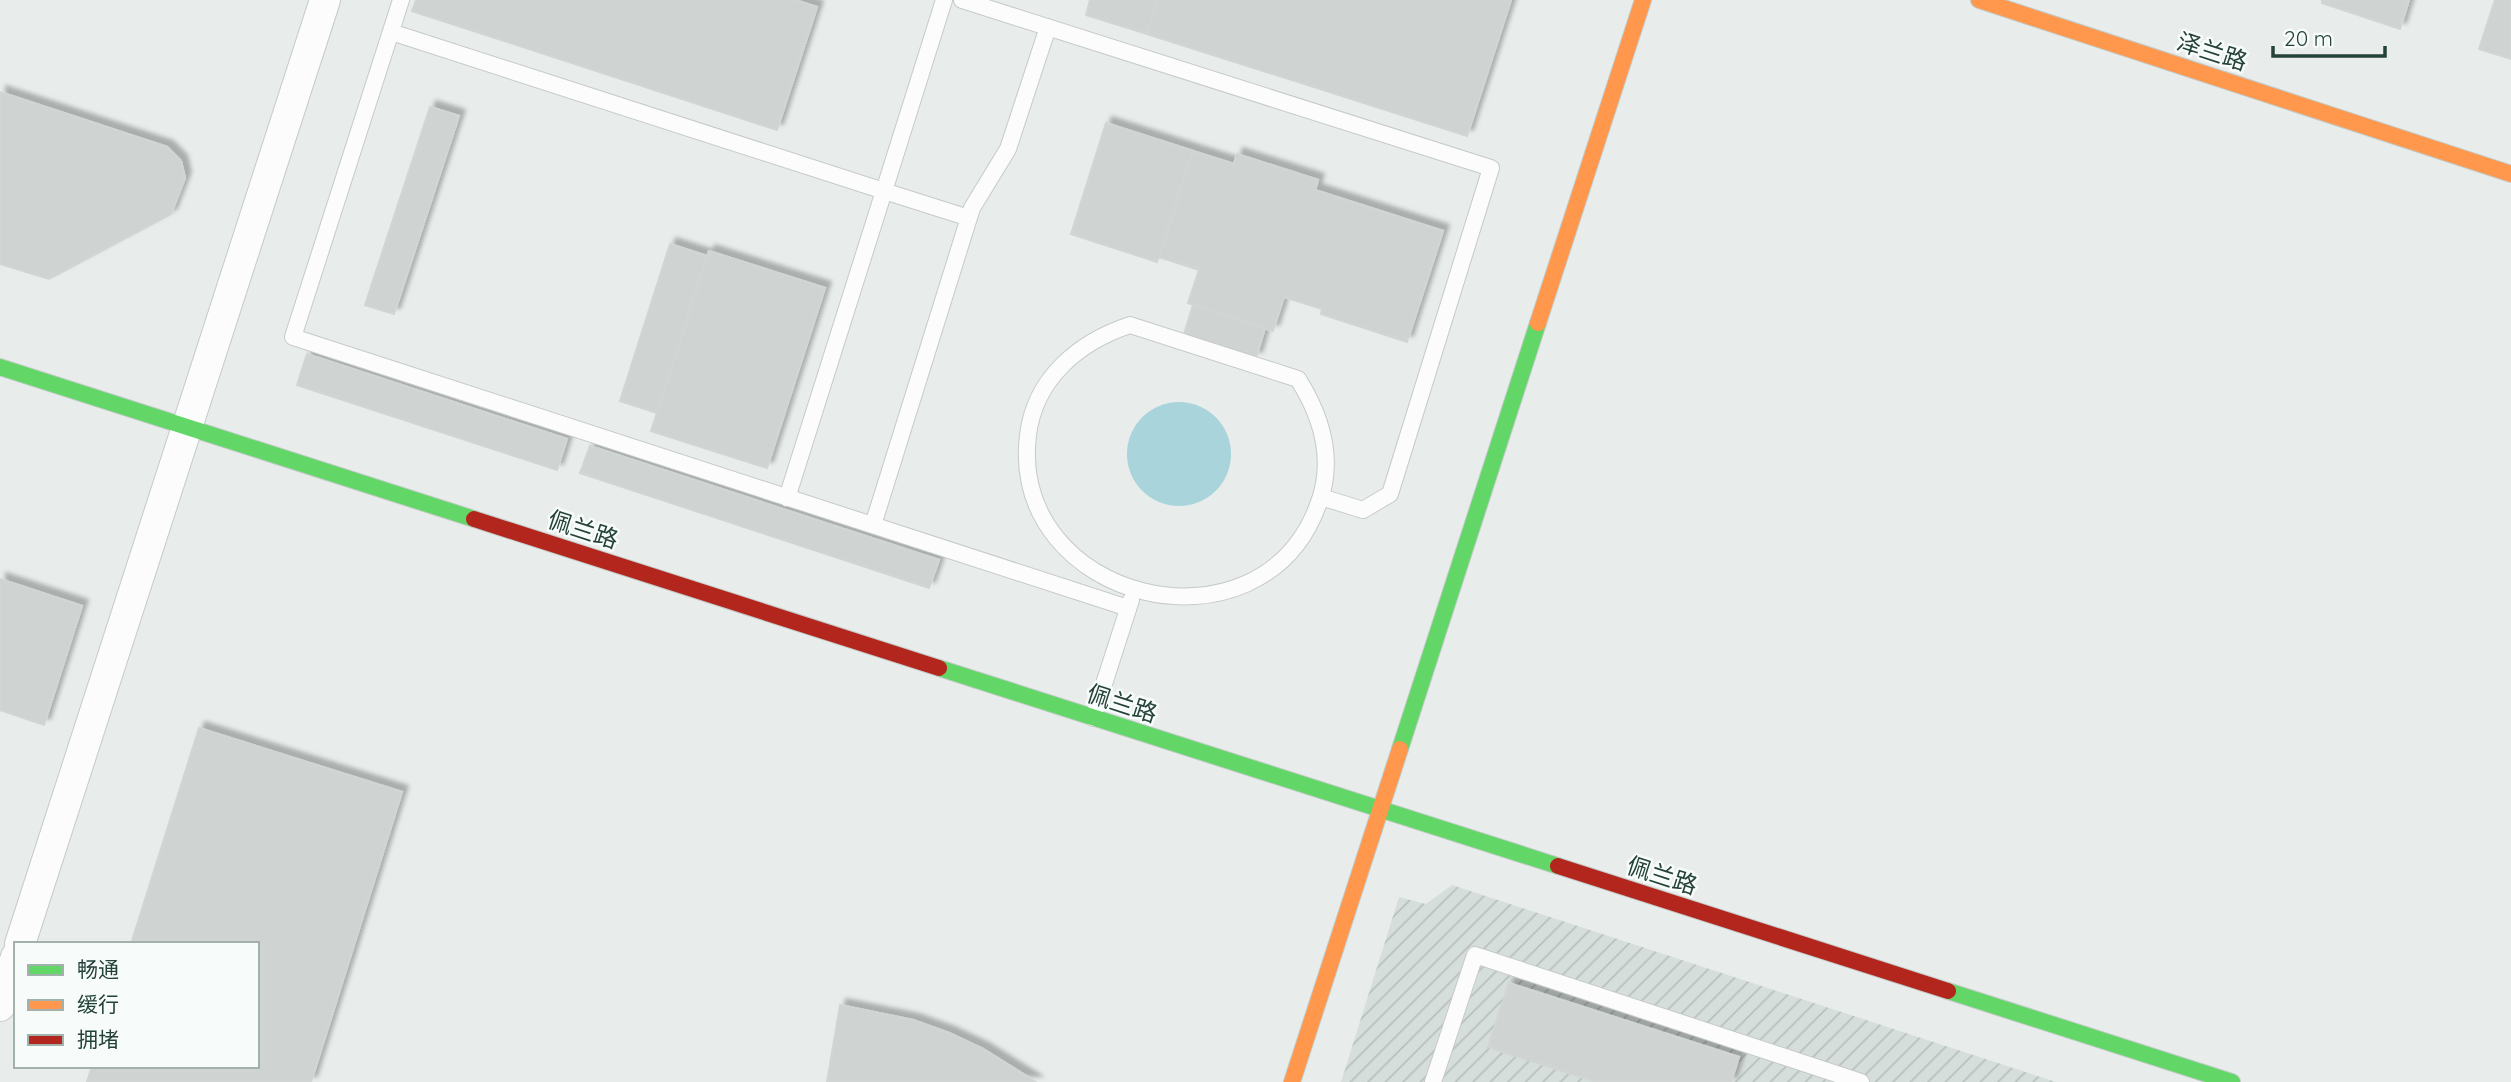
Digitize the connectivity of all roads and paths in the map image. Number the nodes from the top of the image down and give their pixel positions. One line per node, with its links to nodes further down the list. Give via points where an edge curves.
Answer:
1 (325, 0): 13 (street)
2 (401, 0): 8 (lane)
3 (944, 0): 10 (lane)
4 (962, 0): 7 (lane)
5 (1643, 0): 20 (street)
6 (1979, 0): 9 (street, 泽兰路)
7 (1048, 27): 11 (lane, via 1008,149); 14 (lane, via 1491,168 1390,494 1363,510)
8 (391, 32): 10 (lane); 15 (lane, via 293,337)
9 (2511, 174)
10 (884, 191): 11 (lane); 15 (lane)
11 (969, 219): 16 (lane)
12 (0, 367): 13 (street, 佩兰路)
13 (187, 427): 19 (street, 佩兰路); 21 (street)
14 (1321, 497): 17 (lane, via 1312,521 1281,563 1237,590 1185,598); 17 (lane, via 1326,472 1323,435 1298,379 1130,325 1084,344 1065,360 1037,401 1029,426 1028,480 1048,529 1065,550 1097,573)
15 (787, 498): 16 (lane)
16 (873, 526): 18 (lane)
17 (1135, 587): 18 (lane)
18 (1128, 608): 19 (lane)
19 (1093, 718): 20 (street, 佩兰路)
20 (1380, 810): 24 (street); 27 (street, 佩兰路)
21 (21, 942)
22 (14, 963): 23 (street)
23 (0, 1006)
24 (1292, 1082)
25 (1433, 1082): 26 (lane, via 1475,955)
26 (1861, 1082)
27 (2232, 1082)

